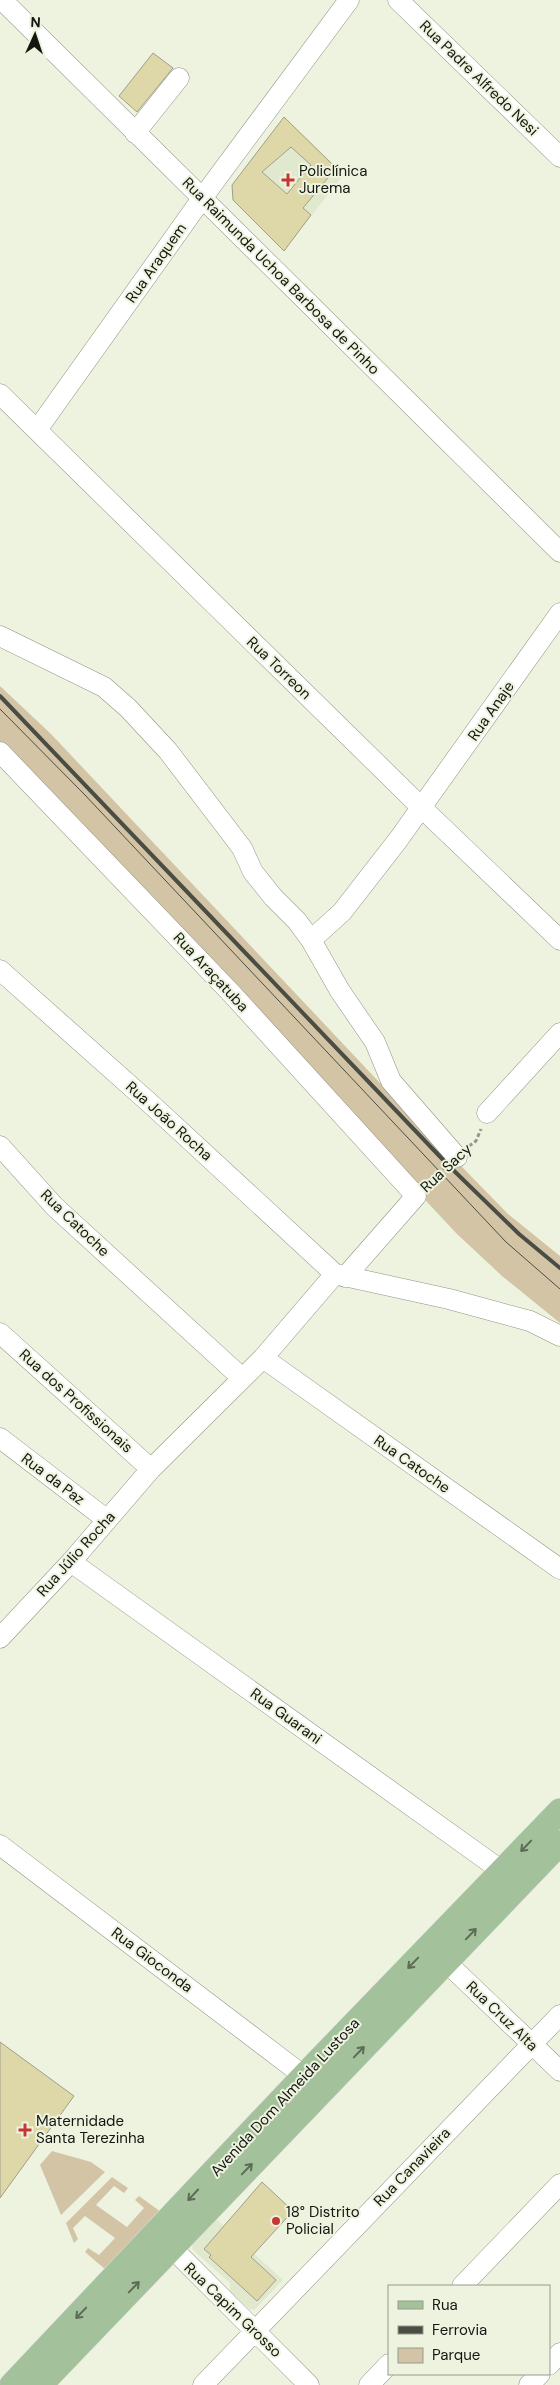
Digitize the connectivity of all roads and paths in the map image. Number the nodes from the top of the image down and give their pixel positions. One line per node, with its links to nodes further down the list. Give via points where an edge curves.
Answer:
1 (2, 0): 5 (street, Rua Raimunda Uchoa Barbosa de Pinho)
2 (349, 0): 7 (street, Rua Araquem)
3 (398, 0): 6 (street, Rua Padre Alfredo Nesi)
4 (179, 78): 5 (street)
5 (135, 133): 7 (street, Rua Raimunda Uchoa Barbosa de Pinho)
6 (560, 156)
7 (203, 197): 9 (street, Rua Araquem); 10 (street, Rua Raimunda Uchoa Barbosa de Pinho)
8 (0, 394): 9 (street, Rua Torreon)
9 (37, 430): 14 (street, Rua Torreon)
10 (560, 552)
11 (560, 613): 14 (street, Rua Anaje)
12 (0, 636): 15 (street, via 104,687 128,708 168,751 242,848 253,872)
13 (0, 752): 22 (street, Rua Araçatuba, via 232,994)
14 (422, 808): 15 (street, Rua Anaje, via 342,912); 16 (street, Rua Torreon)
15 (311, 940): 21 (street, via 340,991 375,1042 391,1081)
16 (560, 940)
17 (0, 970): 23 (street, Rua João Rocha)
18 (560, 1033): 19 (street)
19 (487, 1113): 21 (path, Rua Sacy, via 476,1141)
20 (0, 1146): 27 (street, Rua Catoche, via 55,1207)
21 (457, 1157): 22 (path, Rua Sacy)
22 (416, 1196): 23 (street, Rua Sacy)
23 (340, 1275): 25 (street, via 449,1299 530,1322); 26 (street)
24 (0, 1333): 29 (street, Rua dos Profissionais)
25 (560, 1336)
26 (264, 1358): 27 (street); 32 (street, Rua Catoche)
27 (242, 1378): 29 (street)
28 (0, 1438): 30 (street, Rua da Paz)
29 (151, 1469): 30 (street, Rua Júlio Rocha)
30 (106, 1519): 31 (street, Rua Júlio Rocha)
31 (71, 1562): 33 (street, Rua Júlio Rocha); 37 (street, Rua Guarani)
32 (560, 1569)
33 (0, 1638)
34 (560, 1810): 37 (main road, Avenida Dom Almeida Lustosa, one-way to 37)
35 (560, 1843): 38 (main road, Avenida Dom Almeida Lustosa, one-way to 35)
36 (0, 1845): 42 (street, Rua Gioconda)
37 (502, 1871): 42 (main road, Avenida Dom Almeida Lustosa, one-way to 42)
38 (445, 1961): 40 (street, Rua Cruz Alta); 44 (main road, Avenida Dom Almeida Lustosa, one-way to 38)
39 (560, 2015): 40 (street, Rua Canavieira)
40 (531, 2045): 41 (street, Rua Cruz Alta); 46 (street, Rua Canavieira)
41 (560, 2071)
42 (304, 2076): 44 (main road, Avenida Dom Almeida Lustosa, one-way to 44)
43 (560, 2184): 45 (street)
44 (164, 2241): 46 (street, Rua Capim Grosso); 51 (main road, Avenida Dom Almeida Lustosa, one-way to 51); 52 (main road, Avenida Dom Almeida Lustosa, one-way to 44)
45 (463, 2285)
46 (254, 2330): 53 (street, Rua Canavieira); 54 (street, Rua Capim Grosso)
47 (560, 2353): 48 (street)
48 (550, 2364)
49 (388, 2365): 55 (street)
50 (539, 2375): 56 (street)
51 (12, 2385)
52 (40, 2385)
53 (203, 2385)
54 (309, 2385)
55 (368, 2385)
56 (529, 2385)

